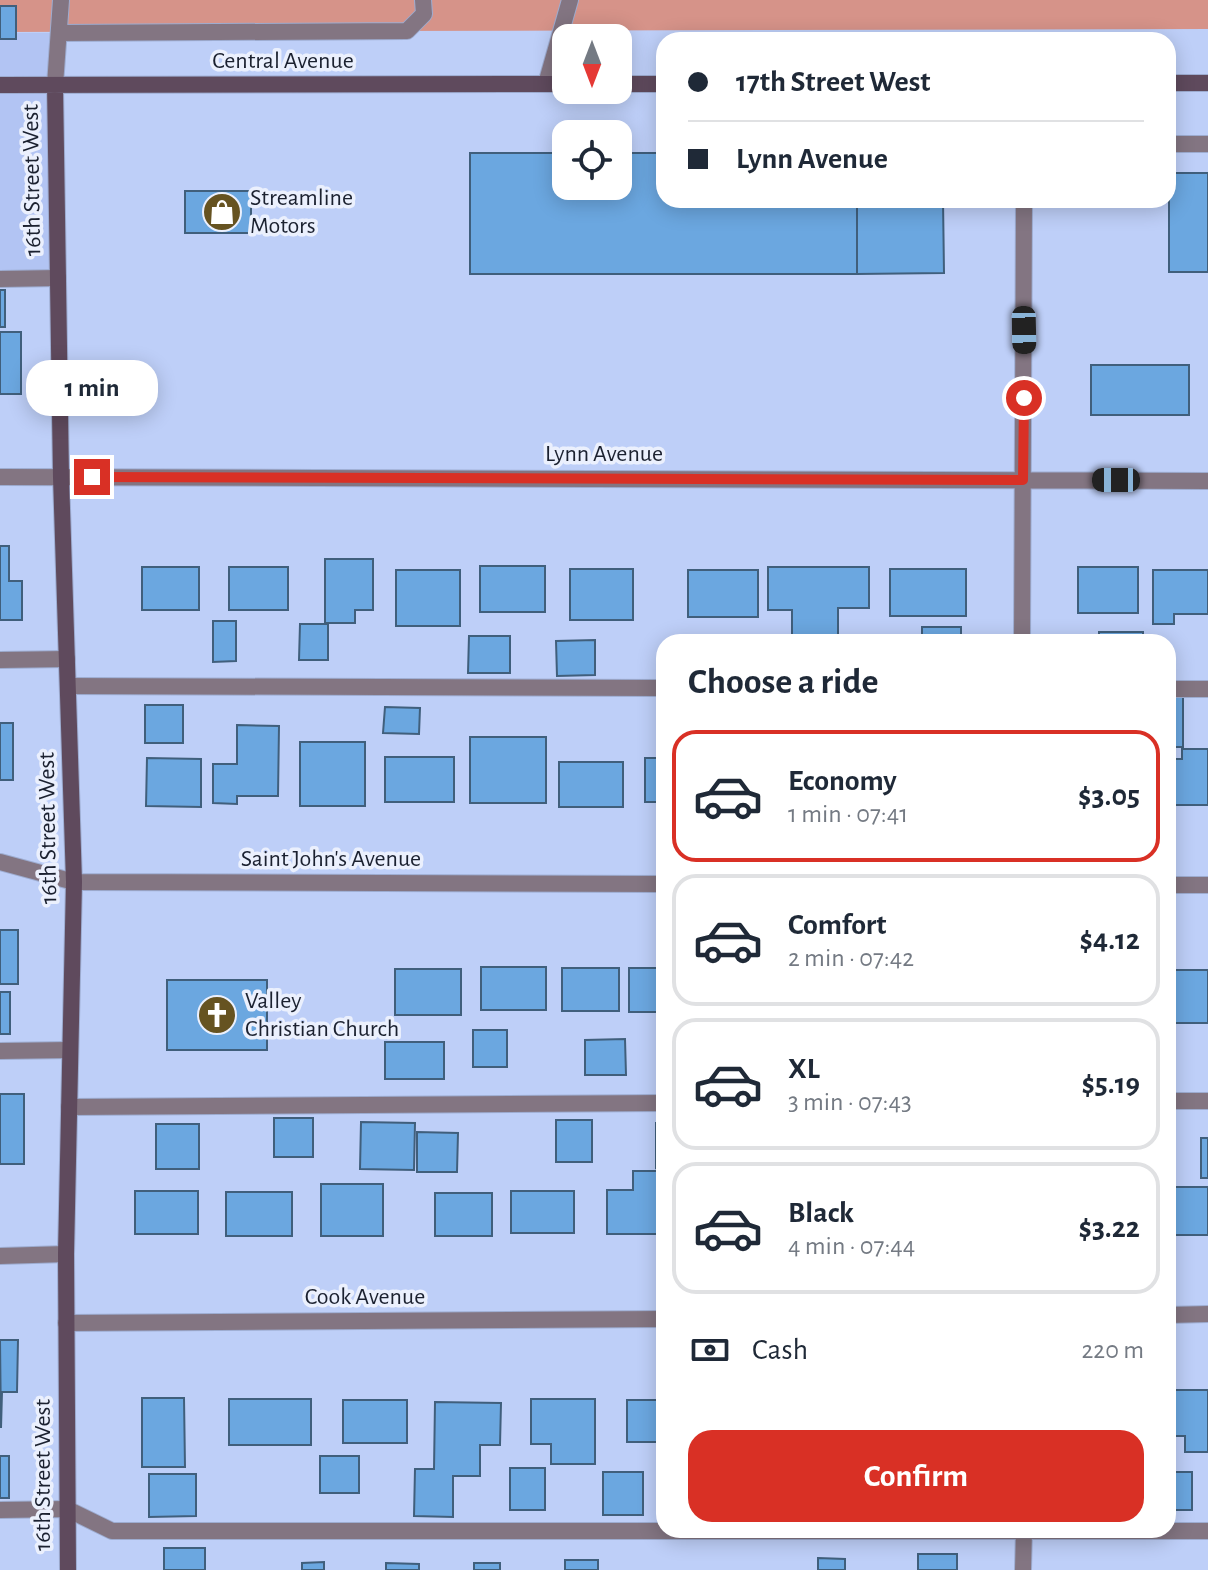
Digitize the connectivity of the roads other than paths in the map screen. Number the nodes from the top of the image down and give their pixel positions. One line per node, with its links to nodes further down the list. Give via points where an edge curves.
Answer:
1 (61, 0): 4 (street)
2 (423, 0): 4 (street, via 424,14 407,31)
3 (570, 0): 7 (street)
4 (59, 33): 12 (street)
5 (1176, 83): 6 (street)
6 (1208, 83)
7 (546, 84): 8 (street, Central Avenue); 12 (street, Central Avenue)
8 (552, 84)
9 (632, 84): 10 (street)
10 (656, 84)
11 (0, 85): 12 (street, Central Avenue)
12 (55, 85): 16 (street, 16th Street West)
13 (1176, 144): 14 (street)
14 (1208, 144)
15 (1024, 208): 20 (street)
16 (58, 278): 17 (street); 19 (street, 16th Street West)
17 (0, 279)
18 (0, 477): 19 (street, Lynn Avenue)
19 (61, 477): 20 (street, Lynn Avenue); 23 (street, 16th Street West)
20 (1023, 480): 21 (street, Lynn Avenue); 22 (street)
21 (1208, 481)
22 (1022, 634)
23 (67, 659): 24 (street); 25 (street, 16th Street West)
24 (0, 660)
25 (68, 686): 26 (street); 30 (street, 16th Street West)
26 (656, 688)
27 (1176, 689): 28 (street)
28 (1208, 689)
29 (0, 862): 30 (street, Saint John's Avenue)
30 (74, 882): 31 (street, Saint John's Avenue); 34 (street, 16th Street West)
31 (656, 884)
32 (1176, 885): 33 (street)
33 (1208, 885)
34 (70, 1050): 35 (street); 39 (street, 16th Street West)
35 (0, 1051)
36 (1176, 1101): 37 (street)
37 (1208, 1101)
38 (656, 1103): 39 (street)
39 (69, 1107): 40 (street, 16th Street West)
40 (66, 1254): 41 (street); 45 (street, 16th Street West)
41 (0, 1256)
42 (1208, 1314): 43 (street)
43 (1176, 1315)
44 (656, 1319): 45 (street, Cook Avenue)
45 (66, 1323): 46 (street, 16th Street West)
46 (67, 1509): 47 (street); 48 (street, via 112,1531); 52 (street, 16th Street West)
47 (0, 1510)
48 (656, 1531)
49 (1176, 1531): 50 (street)
50 (1208, 1531)
51 (1024, 1538): 53 (street)
52 (68, 1570)
53 (1023, 1570)

